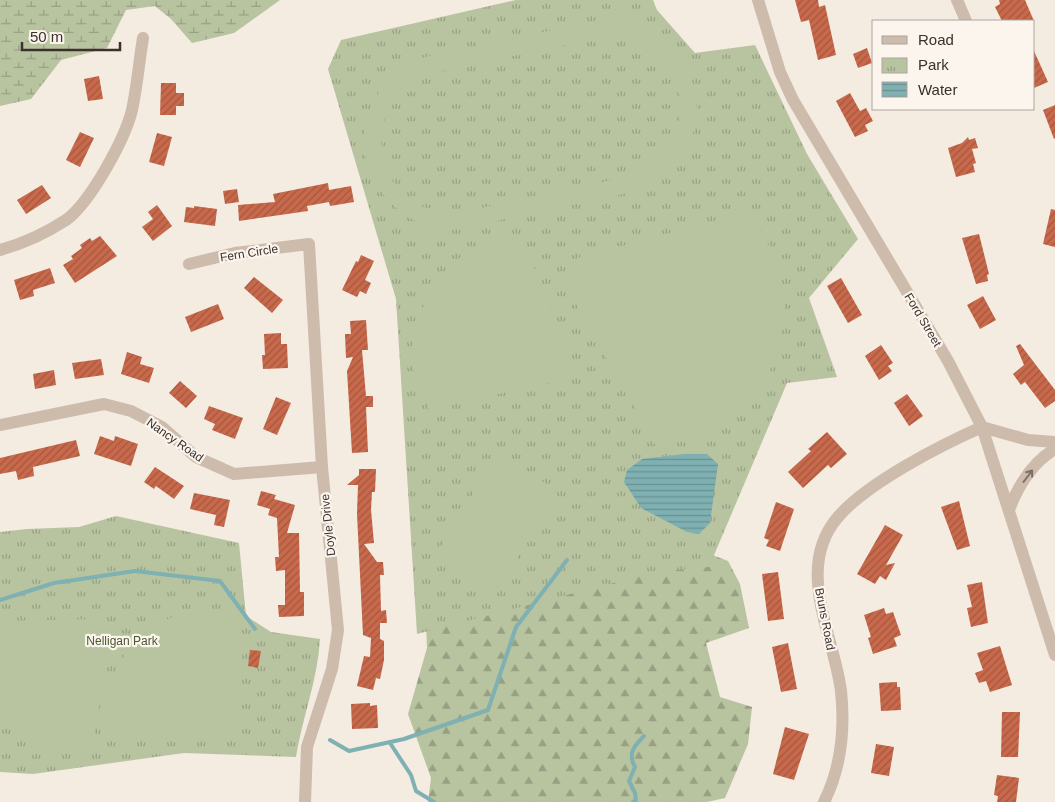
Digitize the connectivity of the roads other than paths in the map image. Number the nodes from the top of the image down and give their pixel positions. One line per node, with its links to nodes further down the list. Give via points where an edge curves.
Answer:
1 (758, 0): 9 (street, Ford Street, via 780,72 793,100 948,361)
2 (957, 0): 3 (street)
3 (966, 20)
4 (143, 38): 6 (street, via 132,111 113,156 91,191 67,219)
5 (309, 244): 7 (street, Fern Circle, via 235,253); 12 (street, Doyle Drive)
6 (0, 250)
7 (189, 264)
8 (0, 425): 12 (street, Nancy Road, via 104,404 131,411 162,427 196,457 234,474)
9 (982, 427): 10 (street, via 1028,440); 13 (street, Ford Street); 16 (street, Bruns Road, via 894,473 851,504 829,531 821,551 818,587 841,690 843,733 837,765)
10 (1055, 442)
11 (1055, 448): 13 (street, one-way to 11, via 1026,478)
12 (322, 467): 15 (street, Doyle Drive, via 338,630 332,669 307,747)
13 (1009, 510): 14 (street, Ford Street)
14 (1055, 655)
15 (305, 802)
16 (824, 802)

